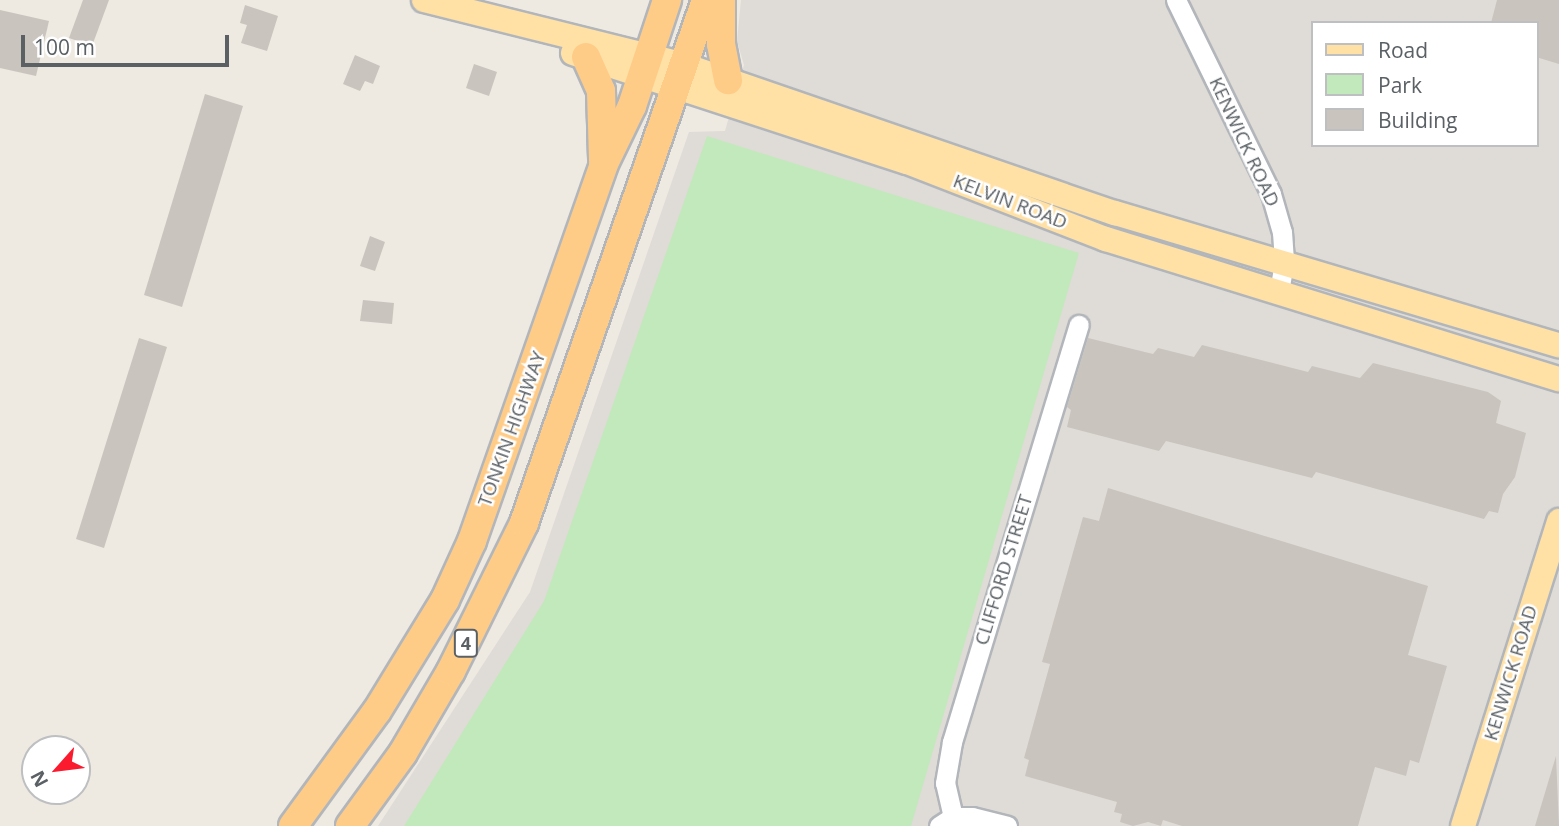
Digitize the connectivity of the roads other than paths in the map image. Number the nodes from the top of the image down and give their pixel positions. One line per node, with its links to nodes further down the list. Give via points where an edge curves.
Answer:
1 (424, 0): 6 (main road, KELVIN ROAD)
2 (667, 0): 8 (highway, TONKIN HIGHWAY / 4)
3 (706, 0): 9 (highway, TONKIN HIGHWAY / 4)
4 (721, 0): 10 (highway, via 721,44)
5 (1176, 0): 12 (street, KENWICK ROAD, via 1270,194 1282,232)
6 (466, 12): 7 (main road, KELVIN ROAD, via 518,39); 8 (main road, KELVIN ROAD)
7 (586, 57): 8 (main road, KELVIN ROAD); 11 (highway, via 601,91)
8 (645, 65): 9 (main road, KELVIN ROAD); 11 (highway, TONKIN HIGHWAY / 4)
9 (680, 76): 10 (main road, KELVIN ROAD); 13 (main road, KELVIN ROAD, via 1106,239); 20 (highway, TONKIN HIGHWAY / 4, via 524,523 500,578 403,753)
10 (729, 80): 12 (main road, KELVIN ROAD, via 1115,213)
11 (603, 166): 19 (highway, TONKIN HIGHWAY / 4, via 472,541 444,600 364,730)
12 (1284, 263): 13 (street, KENWICK ROAD); 15 (main road, KELVIN ROAD)
13 (1279, 291): 16 (main road, KELVIN ROAD)
14 (1079, 325): 18 (street, CLIFFORD STREET, via 952,742 945,783)
15 (1559, 345)
16 (1559, 379)
17 (1559, 521): 22 (main road, KENWICK ROAD)
18 (946, 822): 21 (street, CLIFFORD STREET, via 972,817)
19 (293, 826)
20 (350, 826)
21 (1007, 826)
22 (1463, 826)

